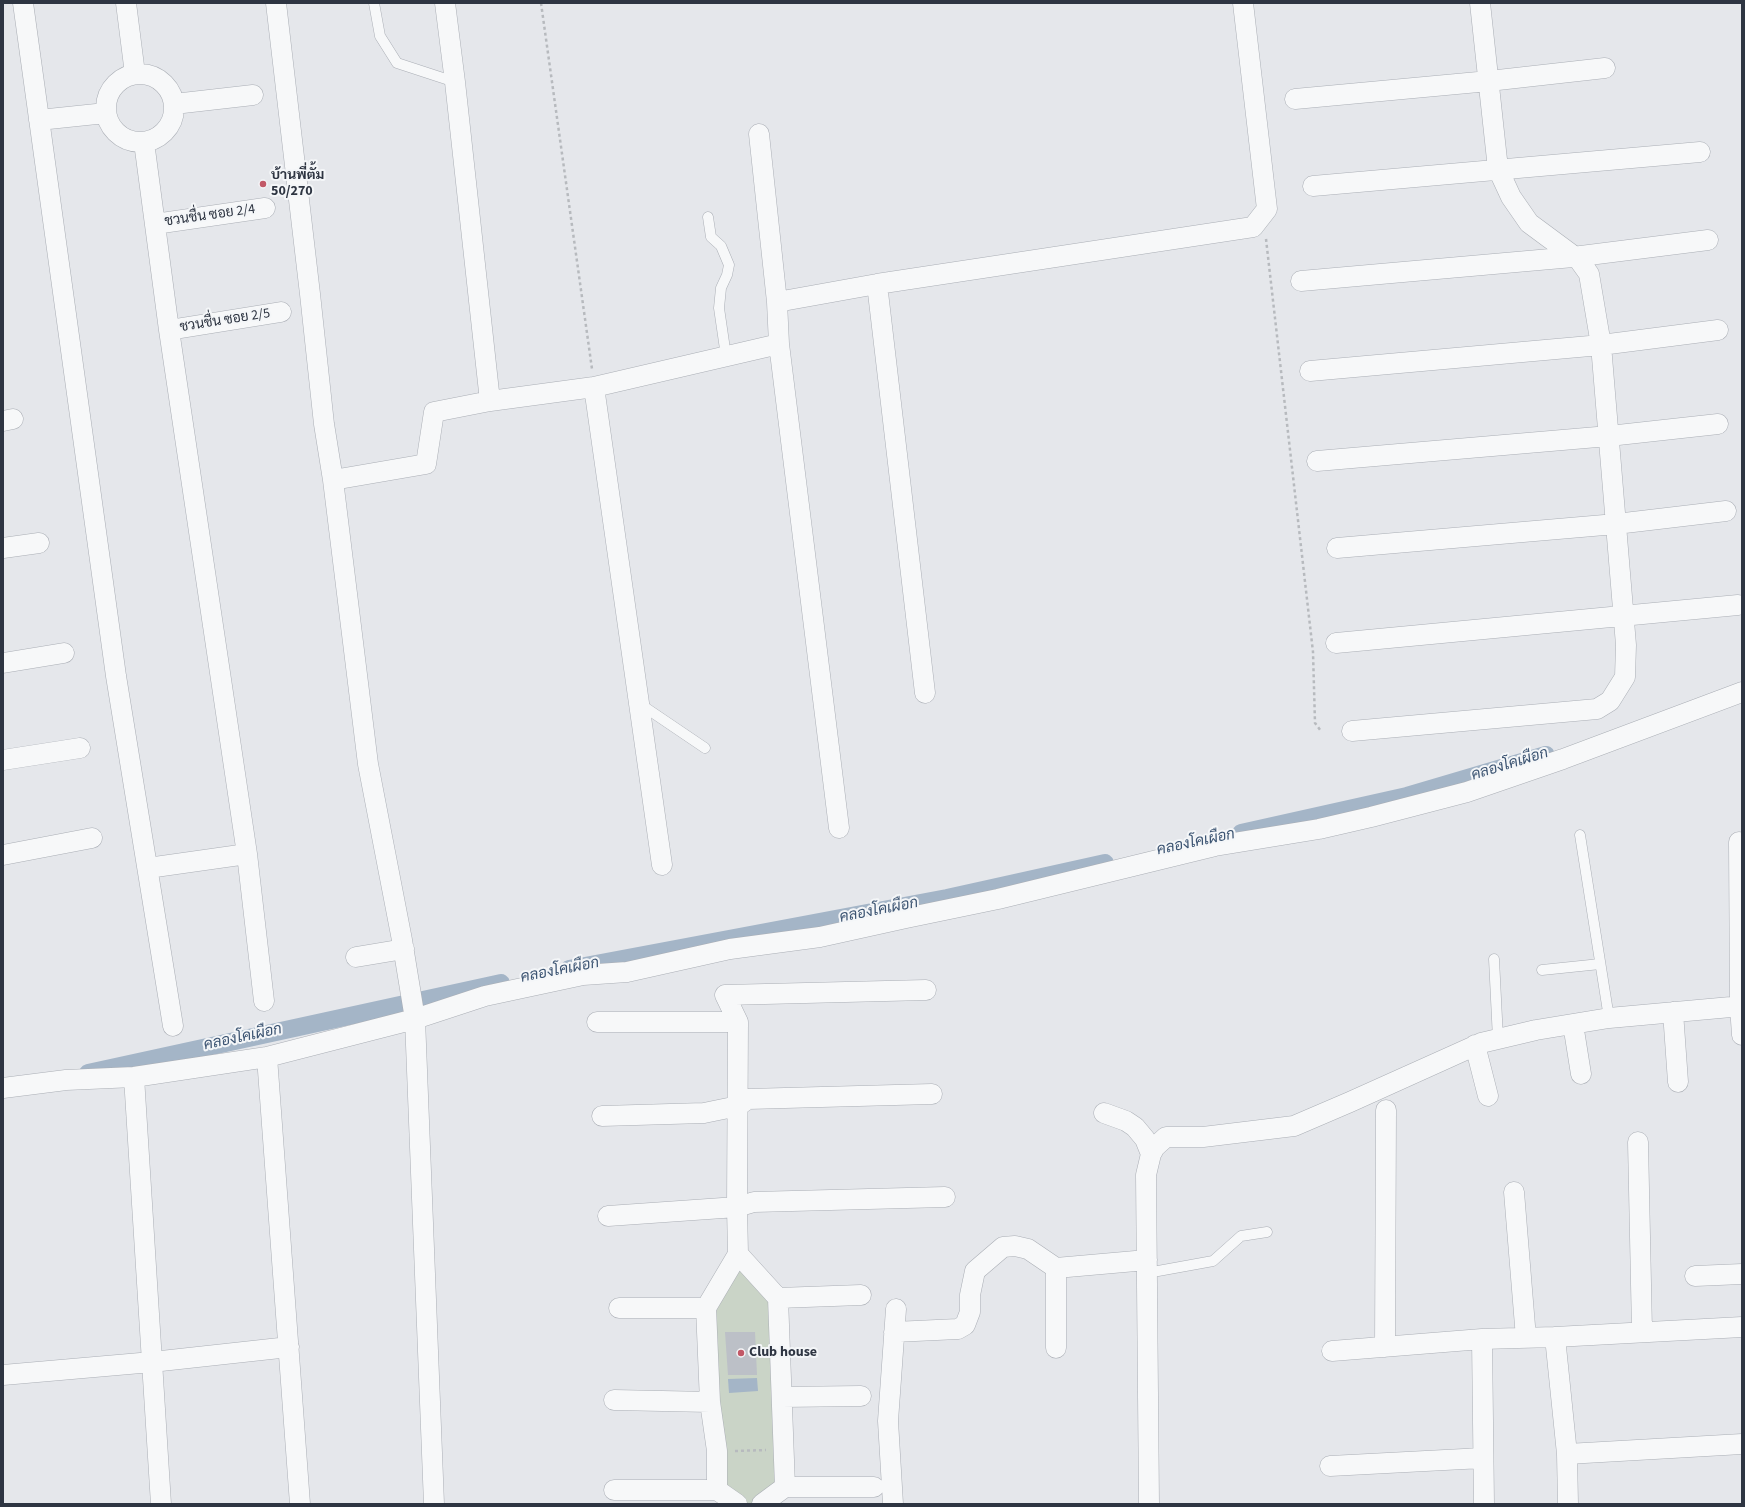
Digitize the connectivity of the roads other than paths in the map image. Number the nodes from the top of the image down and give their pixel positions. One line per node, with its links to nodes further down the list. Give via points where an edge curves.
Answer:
1 (23, 3): 16 (street)
2 (126, 3): 9 (street)
3 (276, 3): 42 (street, via 324,424)
4 (374, 3): 11 (lane, via 380,36 397,63)
5 (445, 3): 11 (street)
6 (1243, 3): 28 (street, via 1267,209 1253,228)
7 (1480, 3): 10 (street)
8 (1605, 68): 10 (street)
9 (135, 74): 14 (street, via 149,75 161,81 170,91); 15 (street, via 122,79 112,87 106,100)
10 (1489, 81): 13 (street); 20 (street)
11 (455, 82): 38 (street)
12 (253, 95): 14 (street)
13 (1295, 99)
14 (174, 104): 18 (street, via 173,117 167,129 157,138)
15 (106, 113): 16 (street); 18 (street, via 110,126 118,136 131,142)
16 (39, 120): 67 (street, via 116,676)
17 (759, 134): 29 (street)
18 (144, 142): 24 (street)
19 (1700, 152): 20 (street)
20 (1498, 169): 21 (street); 26 (street, via 1511,197 1528,223)
21 (1313, 186)
22 (265, 208): 24 (street, ชวนชื่น ซอย 2/4)
23 (708, 217): 35 (lane, via 711,237 721,246 729,265 721,288 719,308)
24 (155, 224): 31 (street)
25 (1708, 240): 26 (street)
26 (1573, 256): 27 (street); 34 (street, via 1589,274)
27 (1301, 282)
28 (877, 284): 29 (street); 54 (street)
29 (777, 302): 33 (street)
30 (280, 312): 31 (street, ชวนชื่น ซอย 2/5)
31 (169, 330): 64 (street)
32 (1718, 330): 34 (street)
33 (779, 344): 35 (street); 60 (street)
34 (1601, 345): 36 (street); 40 (street)
35 (726, 356): 37 (street)
36 (1310, 370)
37 (594, 387): 38 (street); 55 (street)
38 (490, 402): 42 (street, via 434,412 426,464)
39 (1718, 424): 40 (street)
40 (1609, 436): 41 (street); 44 (street)
41 (1317, 461)
42 (333, 480): 68 (street, via 368,764)
43 (1726, 511): 44 (street)
44 (1616, 524): 47 (street); 49 (street)
45 (39, 543): 46 (street)
46 (3, 548)
47 (1337, 548)
48 (1738, 605): 49 (street)
49 (1624, 617): 50 (street); 56 (street, via 1625,677 1610,701 1597,709)
50 (1336, 643)
51 (64, 653): 52 (street)
52 (3, 663)
53 (1742, 692): 76 (street, via 1467,792 1371,817 1319,829 1199,849 998,899 820,937 730,949 627,972 583,975)
54 (925, 693)
55 (640, 704): 58 (lane); 66 (street)
56 (1352, 731)
57 (80, 748): 59 (street)
58 (705, 748)
59 (3, 760)
60 (839, 828)
61 (1580, 835): 71 (lane)
62 (92, 838): 65 (street)
63 (1739, 842): 75 (street)
64 (247, 854): 67 (street); 74 (street)
65 (3, 855)
66 (662, 865)
67 (148, 868): 82 (street)
68 (404, 949): 69 (street); 76 (street)
69 (356, 956)
70 (1494, 959): 84 (lane)
71 (1600, 964): 72 (lane); 78 (lane)
72 (1542, 970)
73 (926, 990): 80 (street, via 725,995)
74 (264, 1001)
75 (1741, 1006): 77 (street); 83 (street)
76 (413, 1008): 86 (street); 140 (street)
77 (1673, 1012): 78 (street); 89 (street)
78 (1609, 1018): 81 (street)
79 (597, 1022): 80 (street)
80 (738, 1022): 93 (street)
81 (1573, 1024): 84 (street); 87 (street)
82 (173, 1026)
83 (1742, 1035)
84 (1498, 1039): 85 (street)
85 (1476, 1045): 92 (street); 98 (street, via 1294,1126 1203,1137 1166,1137)
86 (267, 1057): 88 (street); 120 (street)
87 (1581, 1074)
88 (134, 1077): 90 (street, via 66,1080); 124 (street)
89 (1678, 1082)
90 (3, 1088)
91 (932, 1094): 93 (street, via 748,1099)
92 (1488, 1096)
93 (738, 1106): 96 (street, via 704,1113); 101 (street)
94 (1386, 1110): 121 (street)
95 (1104, 1113): 98 (street, via 1135,1127 1145,1139)
96 (602, 1116)
97 (1638, 1142): 115 (street)
98 (1151, 1154): 105 (street, via 1146,1175)
99 (1514, 1192): 118 (street)
100 (945, 1197): 101 (street, via 754,1202)
101 (737, 1207): 102 (street); 104 (street)
102 (608, 1216)
103 (1267, 1232): 105 (lane, via 1241,1236 1213,1261)
104 (738, 1254): 110 (street); 112 (street)
105 (1147, 1266): 106 (street); 144 (street)
106 (1056, 1268): 116 (street, via 1028,1249 1003,1247 975,1271 970,1295 970,1312 965,1325 958,1329); 122 (street)
107 (1742, 1274): 108 (street)
108 (1695, 1276)
109 (861, 1295): 110 (street)
110 (778, 1298): 127 (street)
111 (619, 1308): 112 (street)
112 (706, 1308): 129 (street)
113 (896, 1309): 116 (street)
114 (1742, 1327): 115 (street)
115 (1642, 1331): 117 (street)
116 (894, 1332): 143 (street, via 888,1421)
117 (1555, 1337): 118 (street); 131 (street)
118 (1526, 1338): 119 (street)
119 (1482, 1339): 121 (street); 132 (street)
120 (289, 1347): 124 (street); 139 (street)
121 (1385, 1347): 123 (street)
122 (1056, 1348)
123 (1332, 1351)
124 (152, 1362): 125 (street); 138 (street)
125 (3, 1375)
126 (861, 1396): 127 (street)
127 (782, 1397): 134 (street)
128 (614, 1400): 129 (street)
129 (710, 1402): 137 (street, via 717,1451)
130 (1742, 1444): 131 (street)
131 (1567, 1454): 146 (street)
132 (1483, 1458): 133 (street); 145 (street)
133 (1330, 1466)
134 (785, 1487): 135 (street); 142 (street)
135 (874, 1487)
136 (614, 1490): 137 (street)
137 (717, 1490): 141 (street)
138 (161, 1504)
139 (300, 1504)
140 (434, 1504)
141 (737, 1504)
142 (762, 1504)
143 (893, 1504)
144 (1149, 1504)
145 (1484, 1504)
146 (1568, 1504)

